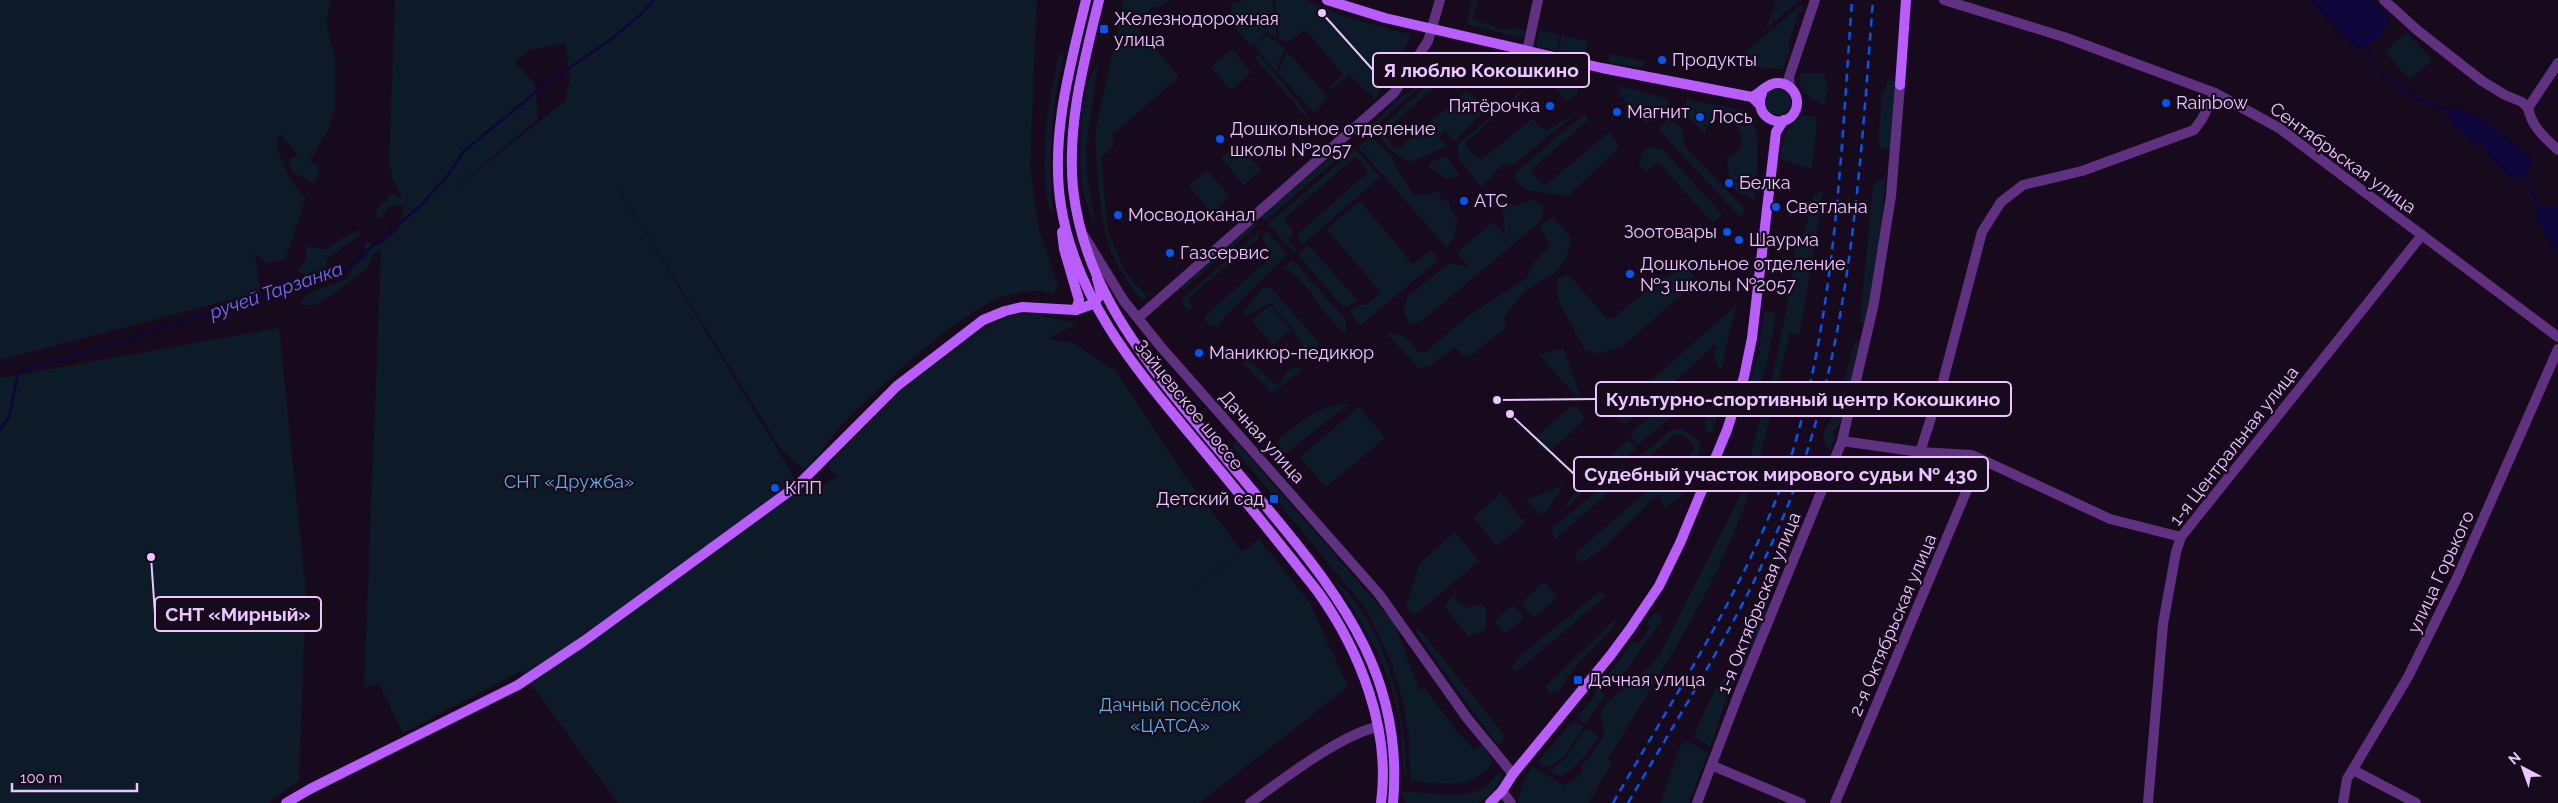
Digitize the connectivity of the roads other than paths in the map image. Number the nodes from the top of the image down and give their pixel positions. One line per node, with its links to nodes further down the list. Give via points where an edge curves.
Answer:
1 (1086, 0): 21 (street, Зайцевское шоссе, via 1061,120)
2 (1099, 0): 23 (street, Зайцевское шоссе, via 1077,94 1072,138 1073,189)
3 (1326, 0): 10 (street, via 1364,13)
4 (1440, 0): 10 (street)
5 (1538, 0): 11 (street)
6 (1815, 0): 13 (street)
7 (1906, 0): 31 (street, 1-я Октябрьская улица, via 1891,196 1867,342)
8 (1944, 0): 14 (street, Сентябрьская улица, via 2064,37)
9 (2384, 0): 16 (street, via 2416,30 2482,81)
10 (1432, 28): 11 (street); 27 (street, via 1420,54 1388,99)
11 (1527, 51): 15 (street)
12 (2558, 63): 16 (street)
13 (1787, 83): 15 (street, via 1771,85); 18 (street, via 1796,95 1797,106 1791,117)
14 (2215, 93): 22 (street, Сентябрьская улица, via 2279,128); 32 (street, via 2194,130 2082,171 2023,185 2002,202 1982,232 1943,381)
15 (1758, 98): 17 (street, via 1764,115)
16 (2528, 108): 20 (street, via 2533,124)
17 (1770, 120): 18 (street); 19 (street)
18 (1784, 120): 19 (street)
19 (1776, 132): 38 (street, via 1752,338 1744,377 1727,430 1680,543 1654,594 1615,650)
20 (2558, 150)
21 (1061, 206): 25 (street, Зайцевское шоссе, via 1075,260); 26 (street, via 1064,249 1079,300)
22 (2422, 235): 28 (street, Сентябрьская улица); 34 (street, 1-я Центральная улица)
23 (1084, 236): 24 (street, Зайцевское шоссе); 27 (street, Дачная улица, via 1111,284)
24 (1097, 278): 25 (street, via 1101,294); 29 (street, Зайцевское шоссе)
25 (1093, 304): 26 (street); 29 (street, via 1106,311); 35 (street, Зайцевское шоссе, via 1129,359 1255,512 1332,612 1362,672)
26 (1076, 310): 42 (street, via 1022,307 984,320 897,386 798,485 584,641 518,685)
27 (1138, 318): 38 (street, Дачная улица, via 1379,594 1467,718)
28 (2558, 337)
29 (1132, 342): 41 (street, Зайцевское шоссе, via 1304,553 1355,625 1377,676 1387,710 1394,753)
30 (2558, 349): 37 (street, улица Горького, via 2457,578 2408,677)
31 (1842, 441): 32 (street); 36 (street, 1-я Октябрьская улица, via 1736,700)
32 (1920, 452): 33 (street, via 1964,453)
33 (1980, 459): 34 (street, via 2110,518); 49 (street, 2-я Октябрьская улица)
34 (2181, 537): 50 (street, 1-я Центральная улица, via 2164,624)
35 (1377, 727): 39 (street, Зайцевское шоссе); 43 (street, via 1360,732 1328,750)
36 (1713, 766): 47 (street, 1-я Октябрьская улица); 48 (street)
37 (2353, 770): 51 (street, улица Горького, via 2344,788); 52 (street)
38 (1513, 774): 40 (street)
39 (1383, 788): 41 (street); 44 (street, Зайцевское шоссе)
40 (1502, 791): 45 (street); 46 (street)
41 (1393, 802)
42 (286, 803)
43 (1250, 803)
44 (1380, 803)
45 (1491, 803)
46 (1512, 803)
47 (1697, 803)
48 (1801, 803)
49 (1835, 803)
50 (2148, 803)
51 (2343, 803)
52 (2416, 803)

